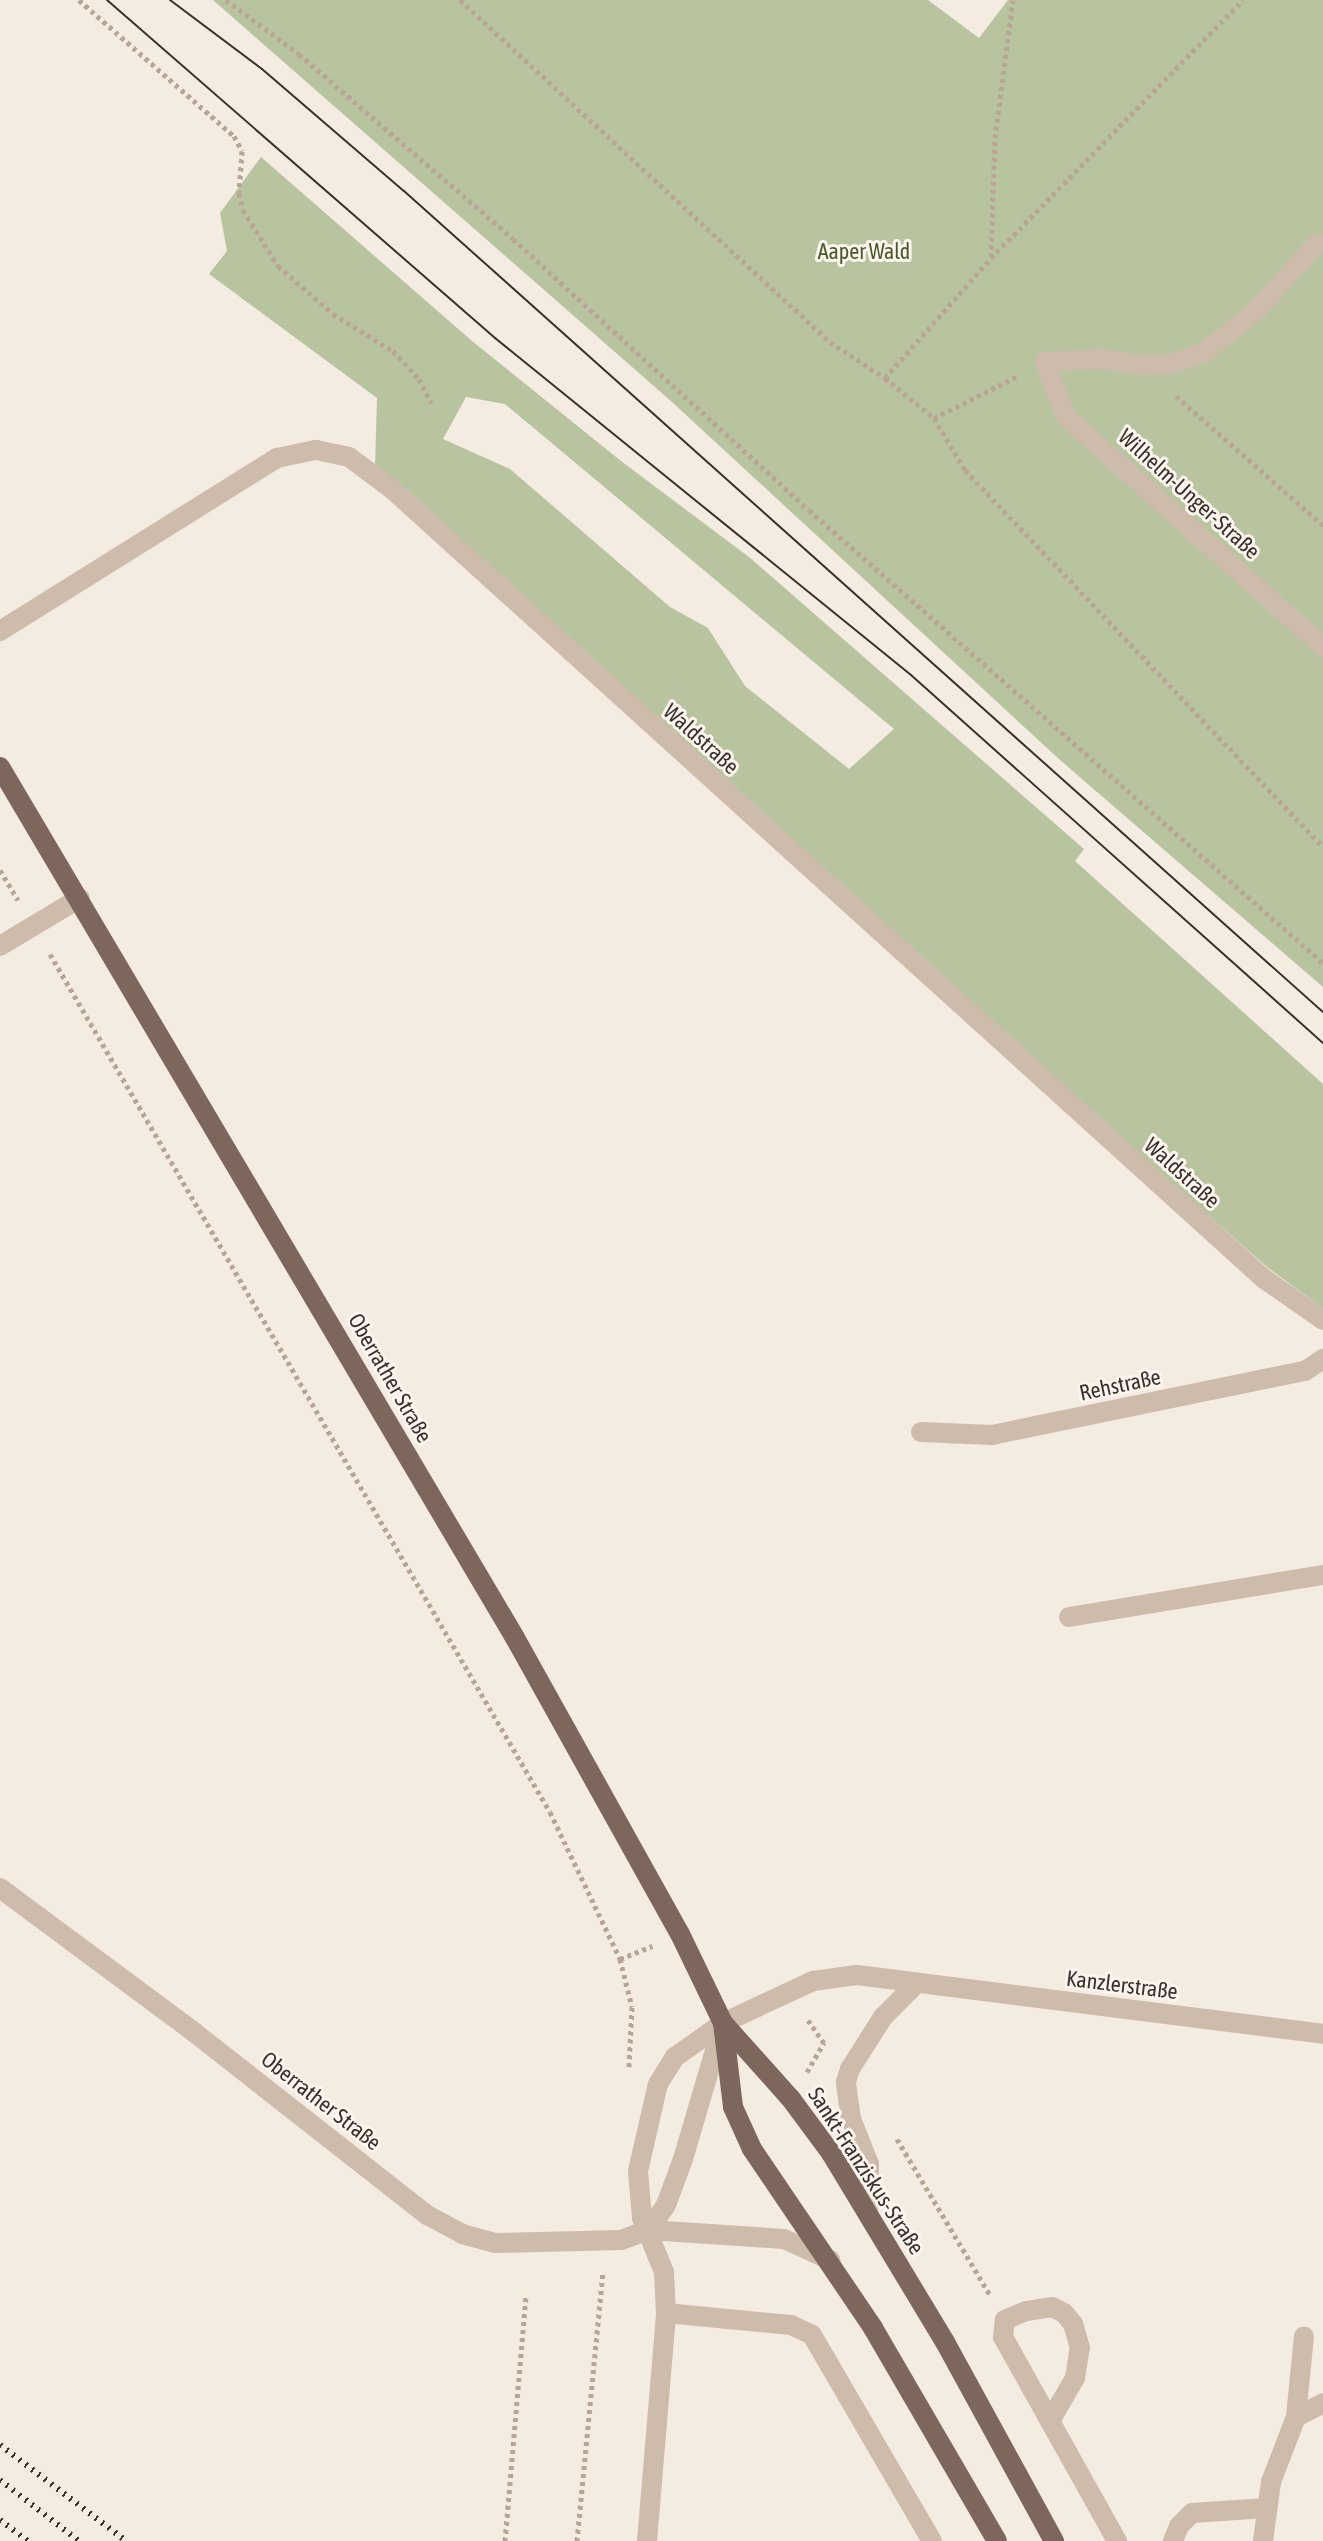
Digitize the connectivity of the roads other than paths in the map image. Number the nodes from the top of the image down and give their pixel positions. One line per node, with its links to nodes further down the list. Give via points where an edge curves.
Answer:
1 (1316, 244): 3 (street, Wilhelm-Unger-Straße, via 1260,307 1204,353 1171,364 1045,362 1066,417)
2 (0, 631): 7 (street, Waldstraße, via 277,458 316,450 349,457 392,489 1263,1278)
3 (1323, 647)
4 (0, 767): 5 (main road, Oberrather Straße)
5 (80, 898): 6 (street); 14 (main road, Oberrather Straße, via 514,1636 680,1934)
6 (0, 946)
7 (1323, 1320)
8 (1323, 1359): 9 (street, Rehstraße, via 1305,1371 992,1435)
9 (921, 1432)
10 (1323, 1575): 11 (street)
11 (1069, 1617)
12 (0, 1888): 17 (street, Oberrather Straße, via 427,2215 462,2234 495,2243 621,2240)
13 (916, 1984): 14 (street, Kanzlerstraße, via 832,1976); 15 (street, Kanzlerstraße); 16 (street, via 883,2017 846,2082 851,2119 869,2164)
14 (723, 2023): 16 (main road, Sankt-Franziskus-Straße, via 791,2099); 17 (street, via 683,2159 666,2205); 17 (street, via 675,2057 658,2084 638,2171 638,2200); 18 (main road, via 733,2107 752,2149)
15 (1323, 2034)
16 (868, 2213): 28 (main road, Sankt-Franziskus-Straße)
17 (649, 2230): 18 (street, Oberrather Straße, via 784,2239); 19 (street, via 664,2272)
18 (830, 2260): 27 (main road)
19 (666, 2313): 25 (street); 26 (street, via 791,2325 812,2335)
20 (1304, 2336): 22 (street)
21 (1323, 2403): 22 (street)
22 (1296, 2417): 24 (street, via 1271,2482)
23 (1050, 2421): 23 (street, via 1003,2337 1005,2320 1052,2307 1073,2324 1080,2348 1075,2378); 29 (street)
24 (1267, 2508): 30 (street, via 1192,2513); 31 (street)
25 (647, 2541)
26 (932, 2541)
27 (997, 2541)
28 (1054, 2541)
29 (1117, 2541)
30 (1173, 2541)
31 (1263, 2541)

